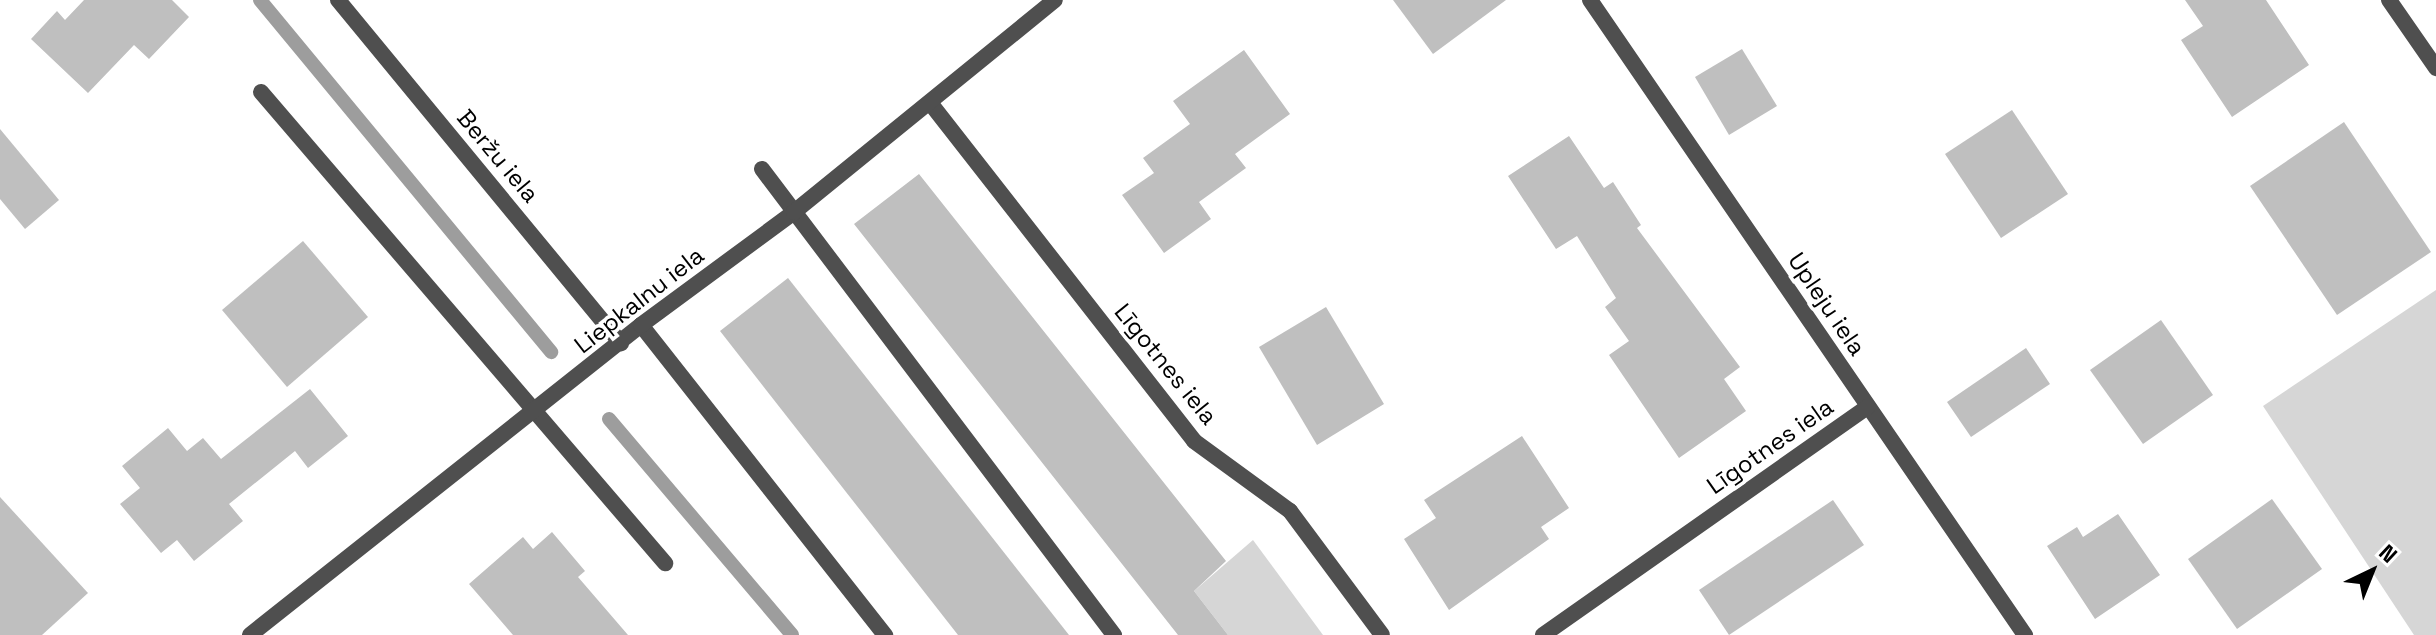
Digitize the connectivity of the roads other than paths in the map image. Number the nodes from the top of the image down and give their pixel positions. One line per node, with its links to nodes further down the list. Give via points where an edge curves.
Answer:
1 (338, 0): 11 (street, Beržu iela)
2 (1055, 0): 7 (street, Liepkalnu iela)
3 (1590, 0): 12 (street, Upleju iela)
4 (2389, 0): 5 (street)
5 (2436, 68)
6 (261, 92): 13 (street)
7 (931, 104): 9 (street, Liepkalnu iela); 18 (street, Līgotnes iela, via 1194,441 1290,511)
8 (762, 169): 9 (street)
9 (794, 212): 10 (street, Liepkalnu iela); 17 (street)
10 (641, 325): 11 (street, Liepkalnu iela); 16 (street)
11 (621, 343): 13 (street, Liepkalnu iela)
12 (1868, 407): 19 (street, Līgotnes iela); 20 (street, Upleju iela)
13 (537, 412): 14 (street); 15 (street, Liepkalnu iela)
14 (665, 563)
15 (250, 635)
16 (885, 635)
17 (1114, 635)
18 (1382, 635)
19 (1543, 635)
20 (2025, 635)

